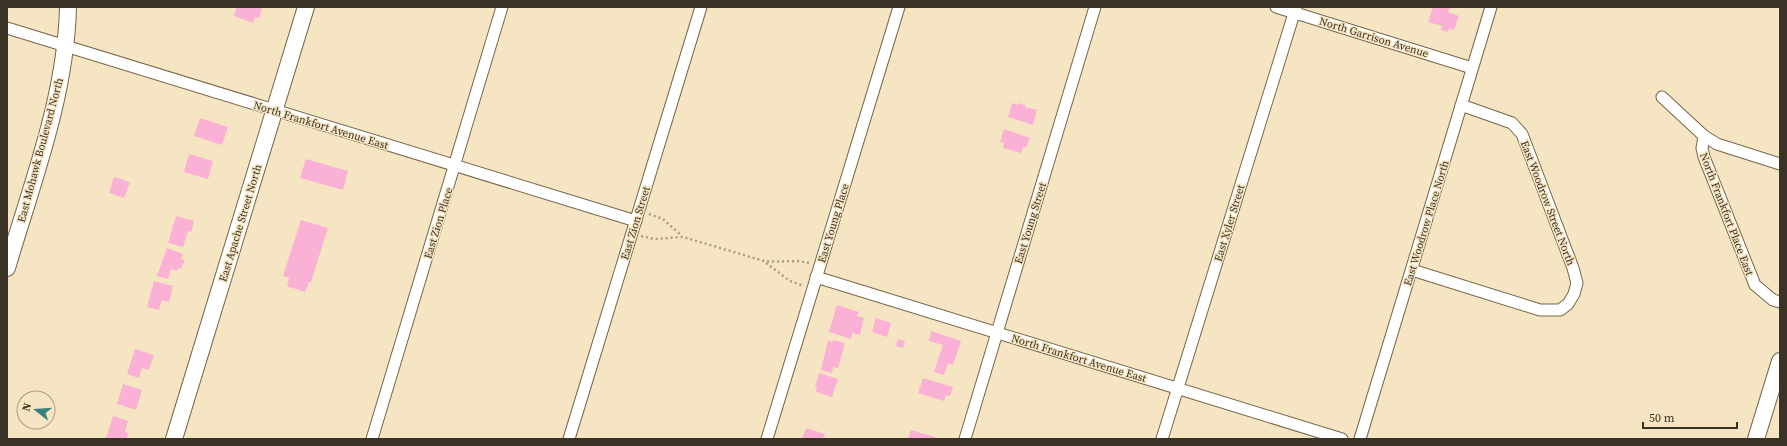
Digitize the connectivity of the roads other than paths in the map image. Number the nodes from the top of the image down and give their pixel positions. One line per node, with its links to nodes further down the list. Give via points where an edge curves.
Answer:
1 (68, 7): 13 (main road, East Mohawk Boulevard North)
2 (297, 7): 12 (street)
3 (306, 7): 12 (main road, East Apache Street North)
4 (502, 7): 20 (street, East Zion Place)
5 (701, 7): 21 (street, East Zion Street)
6 (900, 7): 24 (street, East Young Place)
7 (1095, 7): 26 (street, East Young Street)
8 (1276, 7): 10 (street, North Garrison Avenue)
9 (1491, 7): 14 (street, East Woodrow Place North)
10 (1295, 10): 14 (street, North Garrison Avenue); 28 (street, East Xyler Street)
11 (7, 28): 13 (street, North Frankfort Avenue East)
12 (298, 30): 17 (main road, East Apache Street North)
13 (64, 46): 17 (street, North Frankfort Avenue East); 22 (main road, East Mohawk Boulevard North, via 60,80)
14 (1472, 68): 16 (street, East Woodrow Place North)
15 (1662, 97): 18 (street)
16 (1461, 105): 23 (street, East Woodrow Place North); 23 (street, East Woodrow Street North, via 1512,123 1522,134 1574,268 1577,283 1574,294 1568,304 1560,310 1540,310)
17 (275, 110): 20 (street, North Frankfort Avenue East); 29 (main road, East Apache Street North)
18 (1704, 136): 19 (street, via 1717,144); 25 (street, North Frankfort Place East, via 1704,157 1754,285 1773,300)
19 (1780, 164)
20 (455, 166): 21 (street, North Frankfort Avenue East); 30 (street, East Zion Place)
21 (636, 221): 31 (street, East Zion Street)
22 (7, 268)
23 (1412, 270): 36 (street, East Woodrow Place North)
24 (816, 277): 26 (street, North Frankfort Avenue East); 32 (street, East Young Place)
25 (1780, 302)
26 (997, 332): 28 (street, North Frankfort Avenue East); 33 (street, East Young Street)
27 (1780, 361): 37 (main road)
28 (1178, 388): 34 (street, East Xyler Street); 35 (street, North Frankfort Avenue East)
29 (174, 439)
30 (372, 439)
31 (569, 439)
32 (767, 439)
33 (965, 439)
34 (1162, 439)
35 (1342, 439)
36 (1360, 439)
37 (1756, 439)

